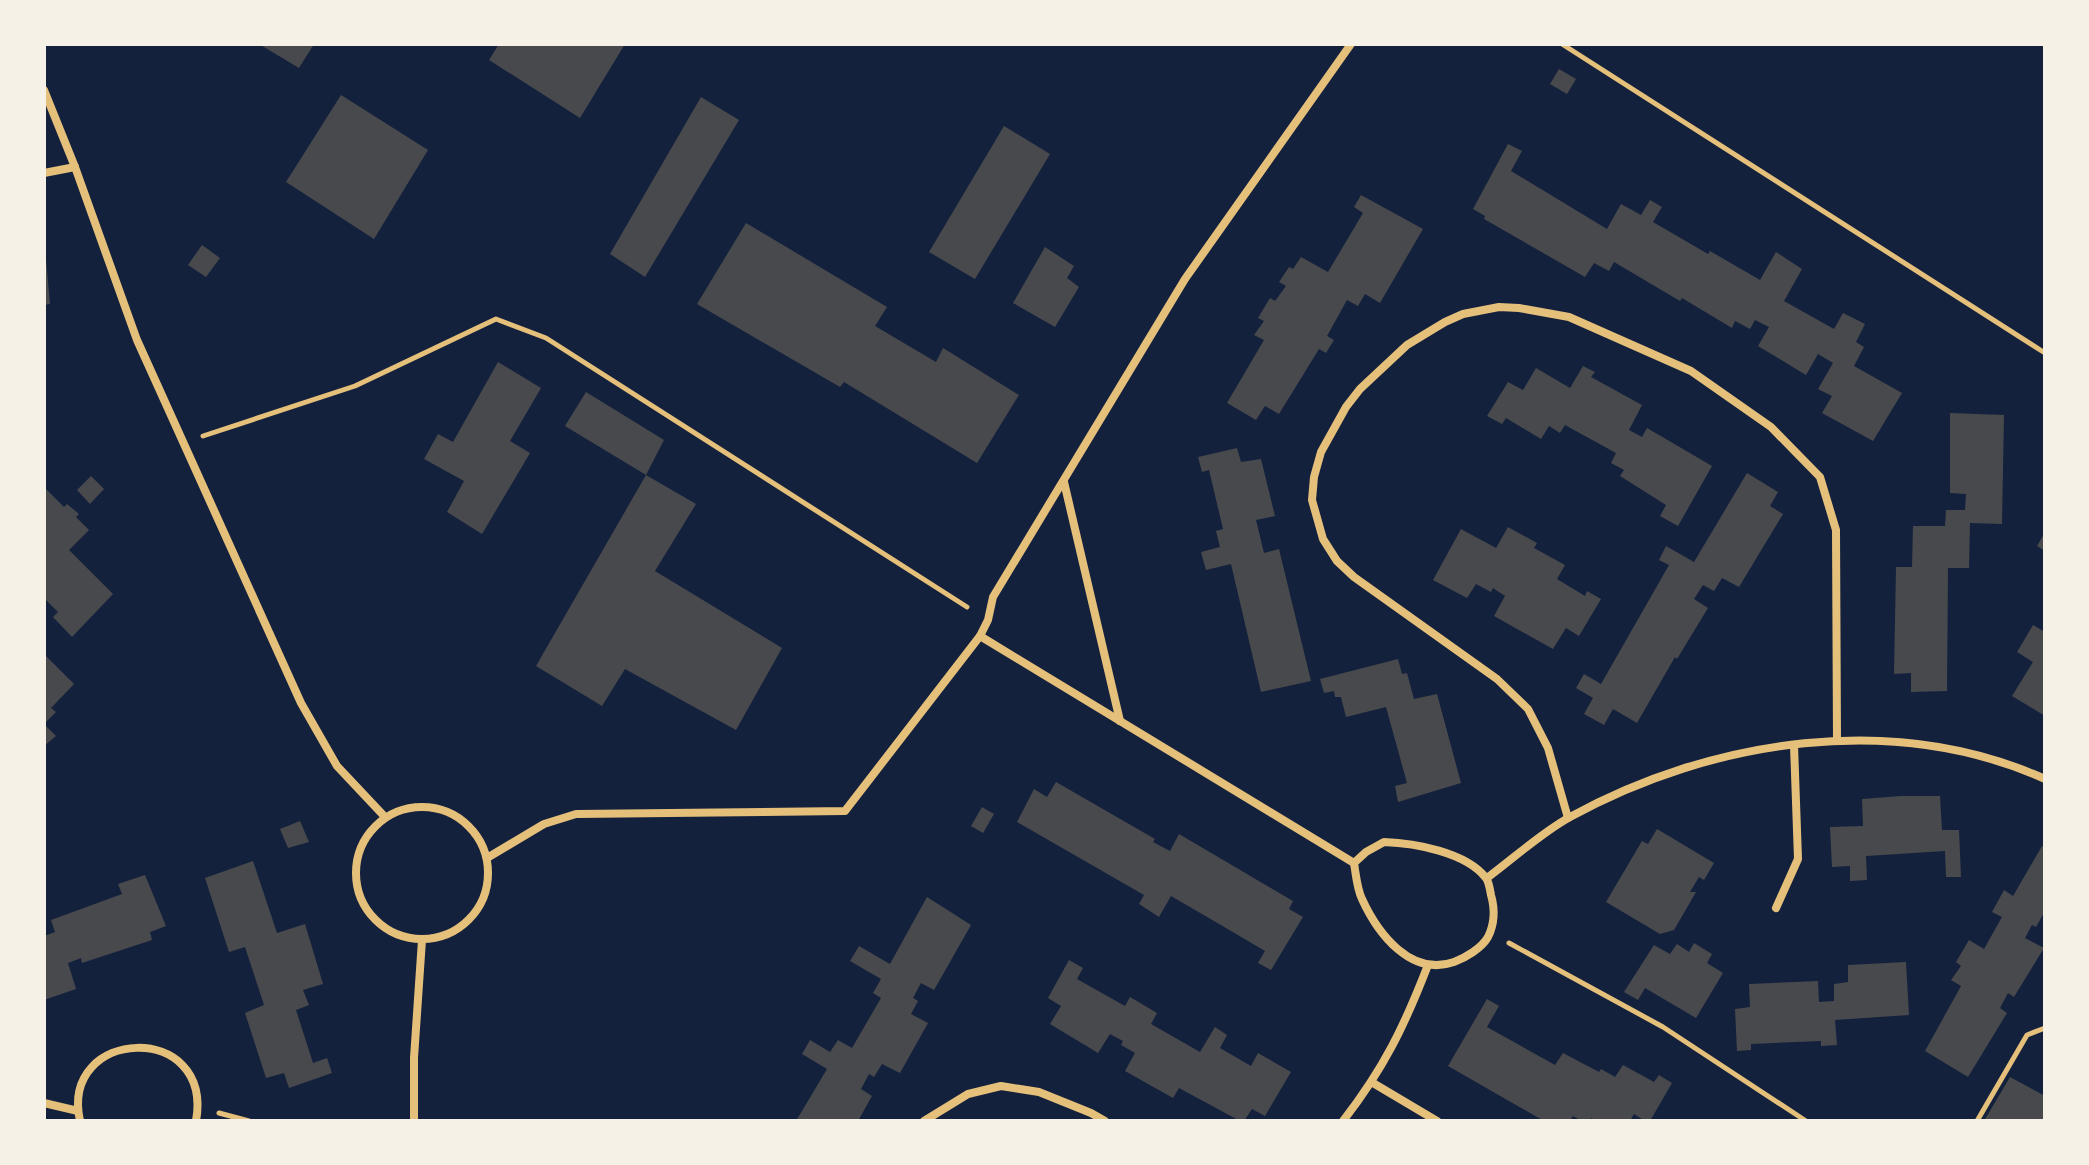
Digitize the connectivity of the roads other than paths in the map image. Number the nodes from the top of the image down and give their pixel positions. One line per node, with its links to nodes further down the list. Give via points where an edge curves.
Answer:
1 (1351, 44): 5 (street, via 1185,279)
2 (44, 90): 3 (street)
3 (75, 167): 4 (street); 11 (street, via 137,340 301,703 337,766)
4 (44, 173)
5 (1064, 482): 6 (street, via 993,597); 7 (street)
6 (980, 636): 7 (street); 13 (street, via 845,811 576,814 544,824)
7 (1120, 721): 14 (street)
8 (1837, 740): 9 (street); 10 (street, via 1953,749 2012,764); 12 (street, via 1836,530 1820,477 1771,427 1691,371 1569,317 1499,307 1463,314 1407,345 1346,407 1321,452 1314,477 1315,518 1337,561 1354,577 1497,679 1528,709 1548,748)
9 (1794, 745): 12 (street, via 1712,760); 16 (street, via 1798,859)
10 (2045, 779)
11 (385, 817): 13 (street, via 405,808 447,810 465,821); 17 (street, via 360,851 355,871 358,892 382,926)
12 (1568, 818): 15 (street)
13 (487, 858): 17 (street, via 489,880 474,915 443,936)
14 (1354, 863): 15 (street, via 1384,842 1411,843 1441,851); 18 (street, via 1361,897 1379,930 1392,946)
15 (1487, 878): 18 (street, via 1495,911 1487,939 1465,958)
16 (1776, 908)
17 (422, 940): 24 (street)
18 (1428, 965): 19 (street, via 1405,1026)
19 (1373, 1083): 27 (street); 28 (street)
20 (44, 1103): 21 (street)
21 (78, 1111): 22 (street); 23 (street, via 87,1073 118,1049 137,1046 174,1057 188,1071 197,1089)
22 (80, 1121)
23 (196, 1121)
24 (414, 1121)
25 (924, 1121): 26 (street, via 968,1094 1001,1086 1039,1092)
26 (1105, 1121)
27 (1343, 1121)
28 (1437, 1121)

